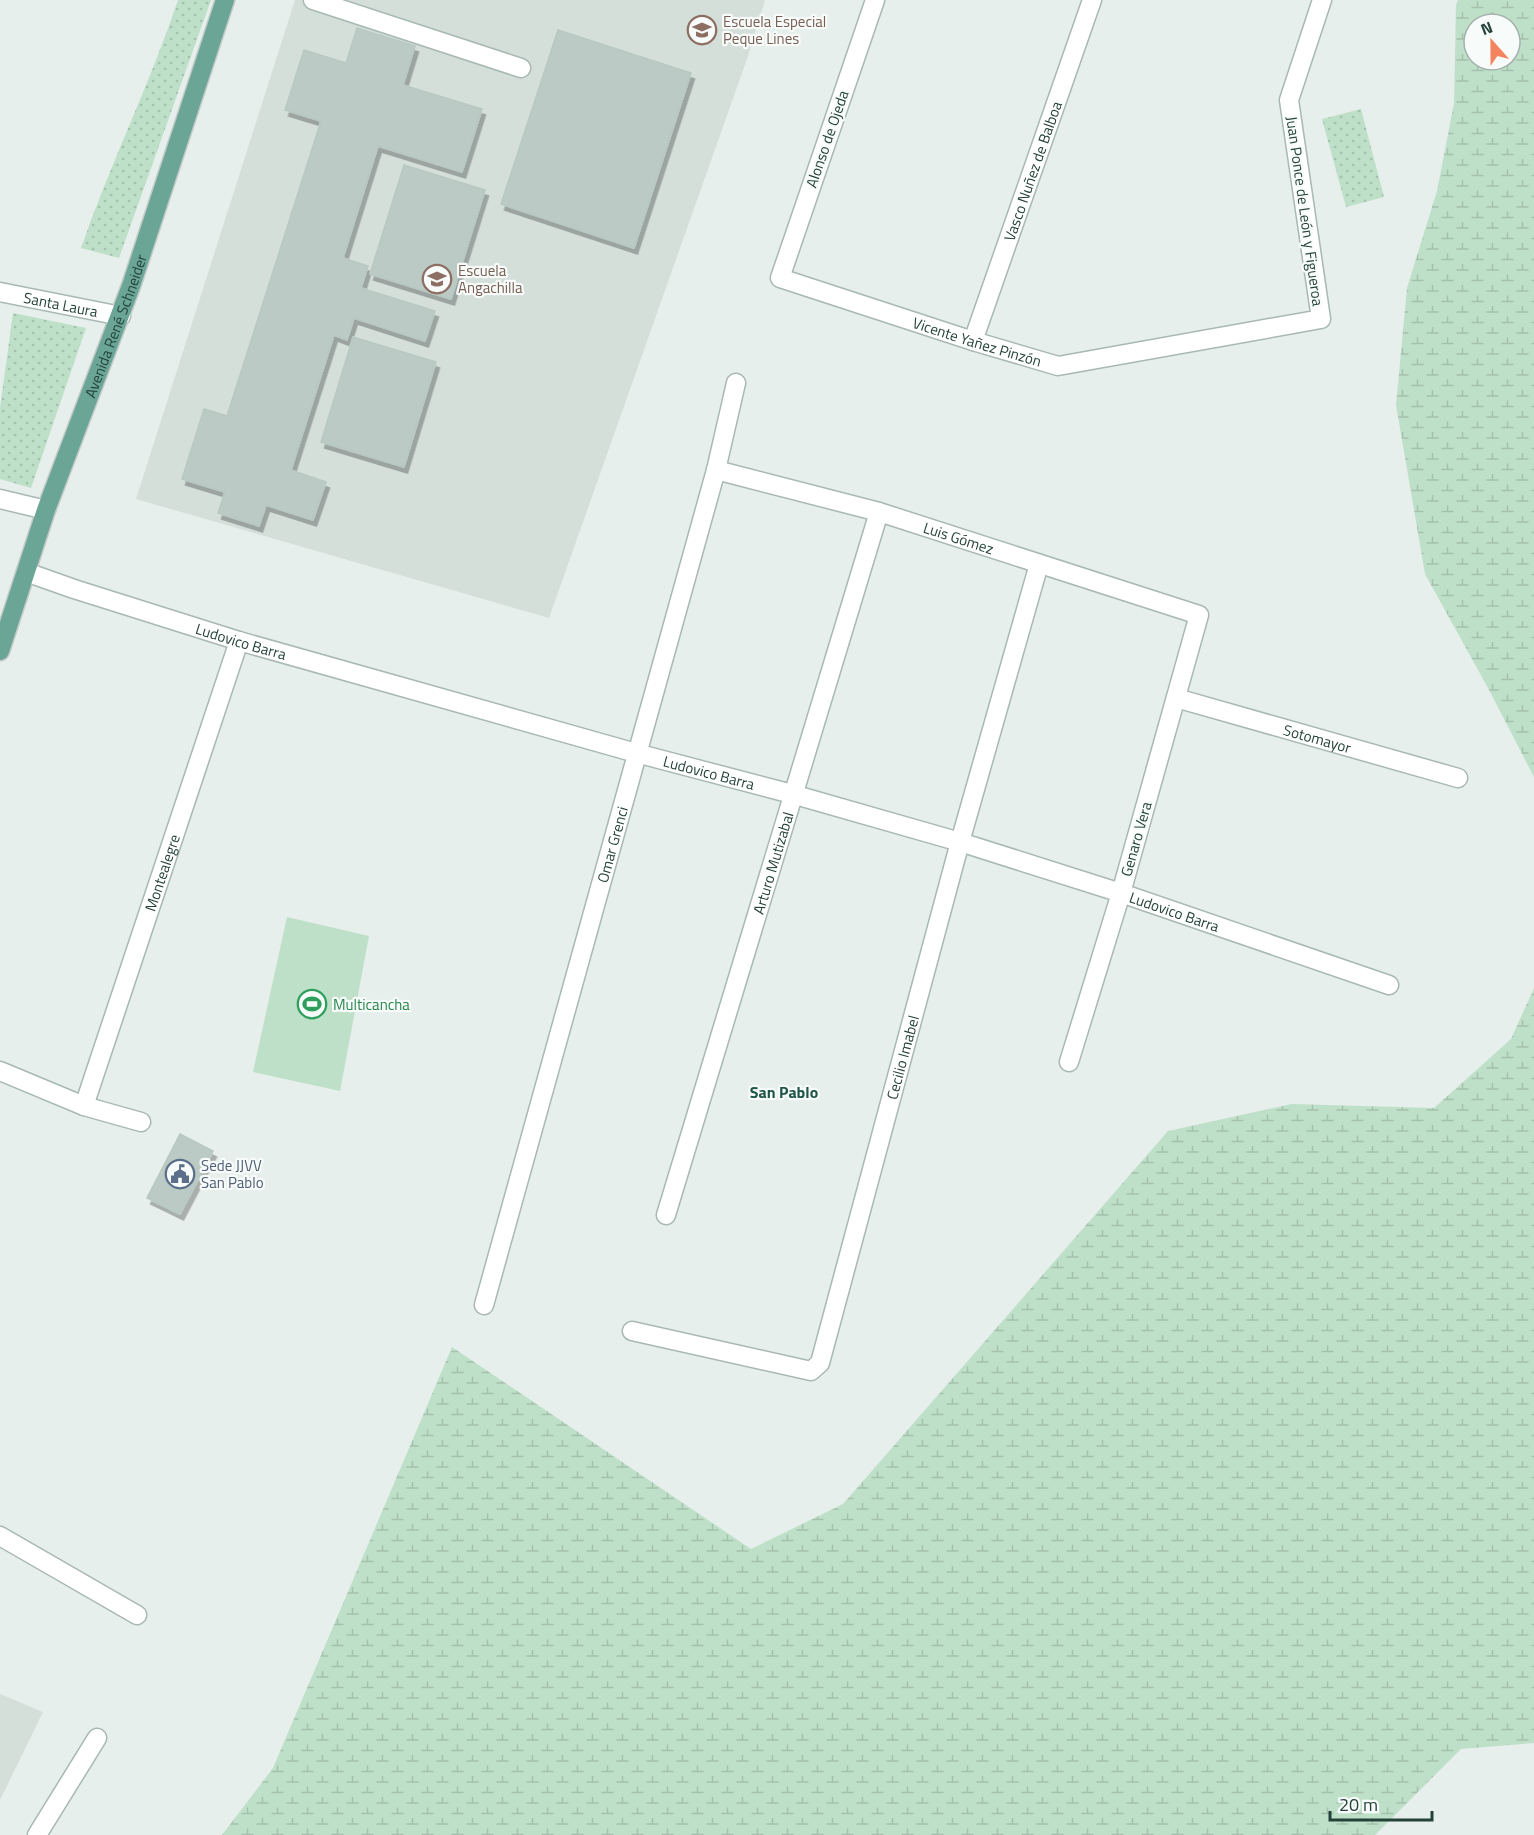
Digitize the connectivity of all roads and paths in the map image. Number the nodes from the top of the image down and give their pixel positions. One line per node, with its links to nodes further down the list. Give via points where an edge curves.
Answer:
1 (225, 0): 9 (main road, Avenida René Schneider)
2 (313, 0): 6 (street)
3 (874, 0): 7 (street, Alonso de Ojeda)
4 (1092, 0): 11 (street, Vasco Nuñez de Balboa)
5 (1322, 0): 10 (street, Juan Ponce de León y Figueroa, via 1289,100)
6 (521, 69)
7 (780, 278): 11 (street, Vicente Yañez Pinzón)
8 (0, 292): 9 (street, Santa Laura)
9 (121, 316): 15 (main road, Avenida René Schneider)
10 (1321, 320): 11 (street, Vicente Yañez Pinzón, via 1058,366)
11 (973, 341)
12 (736, 383): 13 (street, Omar Grenci)
13 (716, 470): 16 (street, Luis Gómez); 23 (street, Omar Grenci)
14 (0, 499): 15 (street)
15 (46, 510): 18 (main road, Avenida René Schneider)
16 (879, 512): 17 (street, Luis Gómez); 25 (street, Arturo Mutizabal)
17 (1039, 564): 19 (street, Luis Gómez); 26 (street, Cecilio Imabel)
18 (26, 572): 20 (street, Ludovico Barra); 21 (main road, Avenida René Schneider)
19 (1199, 615): 22 (street, Genaro Vera)
20 (239, 641): 23 (street, Ludovico Barra); 31 (street, Montealegre)
21 (0, 651)
22 (1176, 698): 24 (street, Sotomayor); 27 (street, Genaro Vera)
23 (636, 753): 25 (street, Ludovico Barra); 34 (street, Omar Grenci)
24 (1458, 778)
25 (792, 794): 26 (street, Ludovico Barra); 33 (street, Arturo Mutizabal)
26 (960, 842): 27 (street, Ludovico Barra); 35 (street, Cecilio Imabel, via 820,1363 811,1371)
27 (1121, 893): 28 (street, Ludovico Barra); 29 (street, Genaro Vera)
28 (1389, 985)
29 (1069, 1062)
30 (0, 1071): 31 (street)
31 (84, 1106): 32 (street)
32 (141, 1122)
33 (666, 1215)
34 (484, 1305)
35 (632, 1331)
36 (0, 1536): 37 (street)
37 (137, 1615)
38 (97, 1738): 39 (street)
39 (37, 1835)

